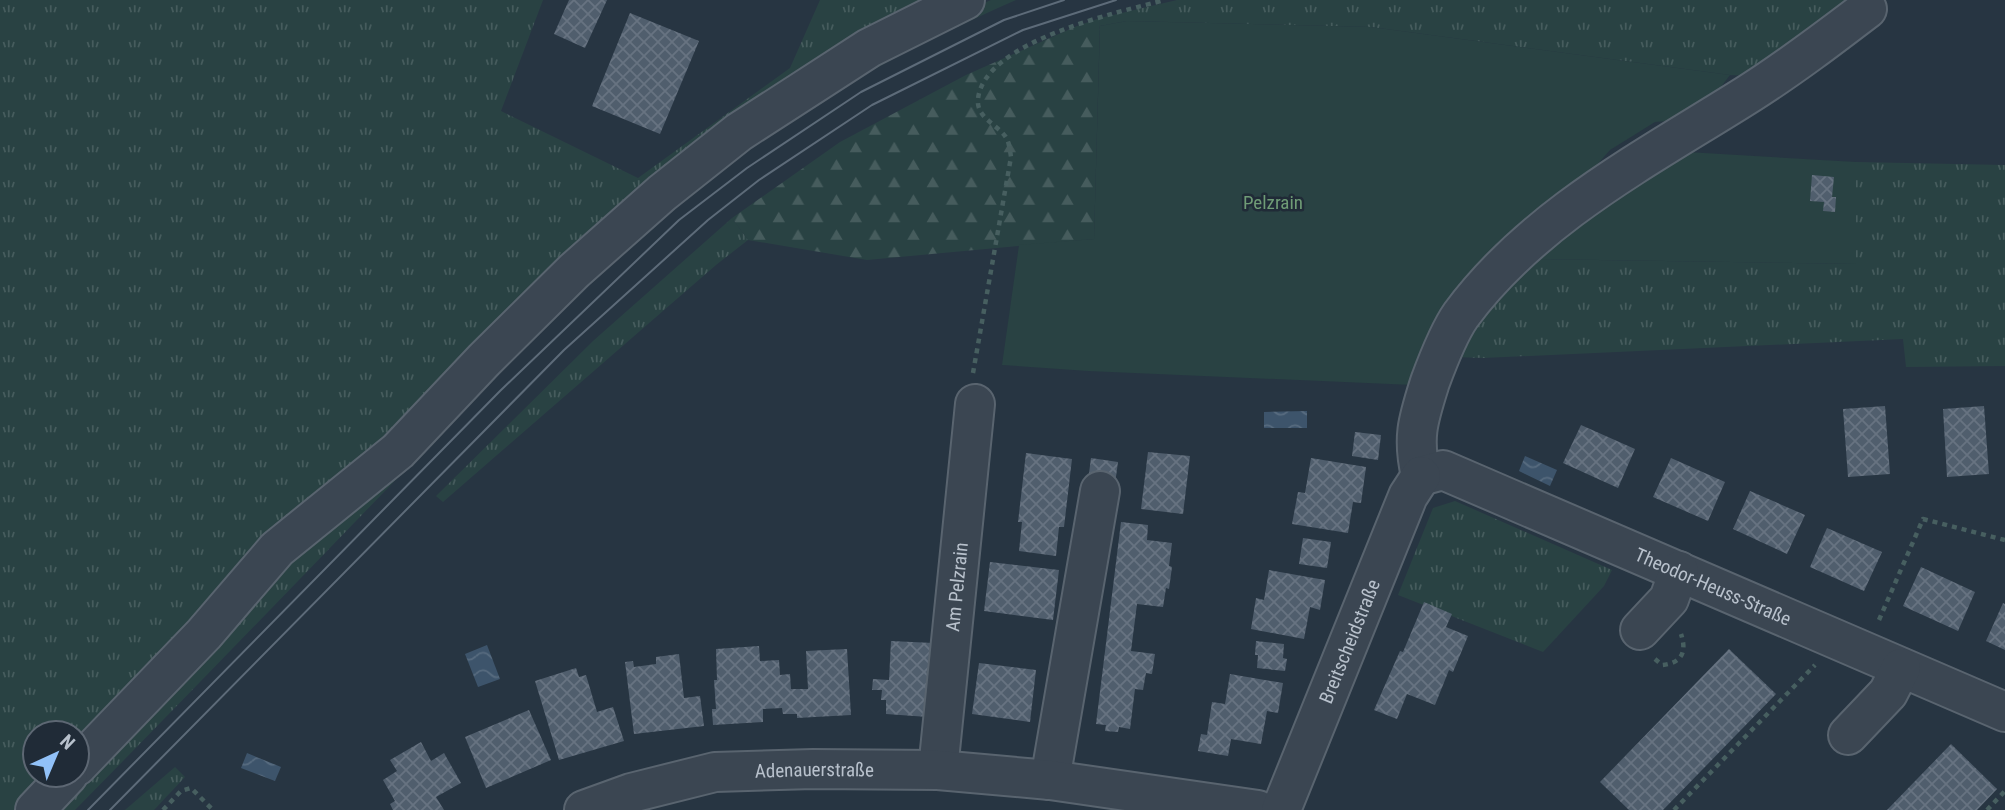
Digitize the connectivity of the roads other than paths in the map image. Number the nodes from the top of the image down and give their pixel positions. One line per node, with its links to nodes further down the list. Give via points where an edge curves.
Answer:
1 (965, 0): 11 (street, via 869,48 739,132 662,193 574,271 398,451 277,549 204,634)
2 (1867, 9): 4 (street, via 1753,91 1580,202 1506,262 1460,317 1434,372 1415,442)
3 (975, 404): 12 (street, Am Pelzrain)
4 (1421, 475): 6 (street, Theodor-Heuss-Straße, via 1443,470); 20 (street, Breitscheidstraße, via 1408,496)
5 (1100, 491): 13 (street)
6 (1679, 571): 7 (street, via 1669,599); 8 (street, Theodor-Heuss-Straße)
7 (1640, 630)
8 (1901, 668): 9 (street, Theodor-Heuss-Straße); 10 (street, via 1888,693)
9 (2005, 712)
10 (1848, 735)
11 (91, 751)
12 (938, 770): 13 (street, Adenauerstraße); 16 (street, Adenauerstraße, via 715,772)
13 (1050, 780): 15 (street, Adenauerstraße)
14 (55, 789): 17 (street)
15 (1108, 800): 19 (street, Adenauerstraße)
16 (633, 802): 18 (street, Adenauerstraße)
17 (35, 810)
18 (584, 810)
19 (1258, 810)
20 (1281, 810)

